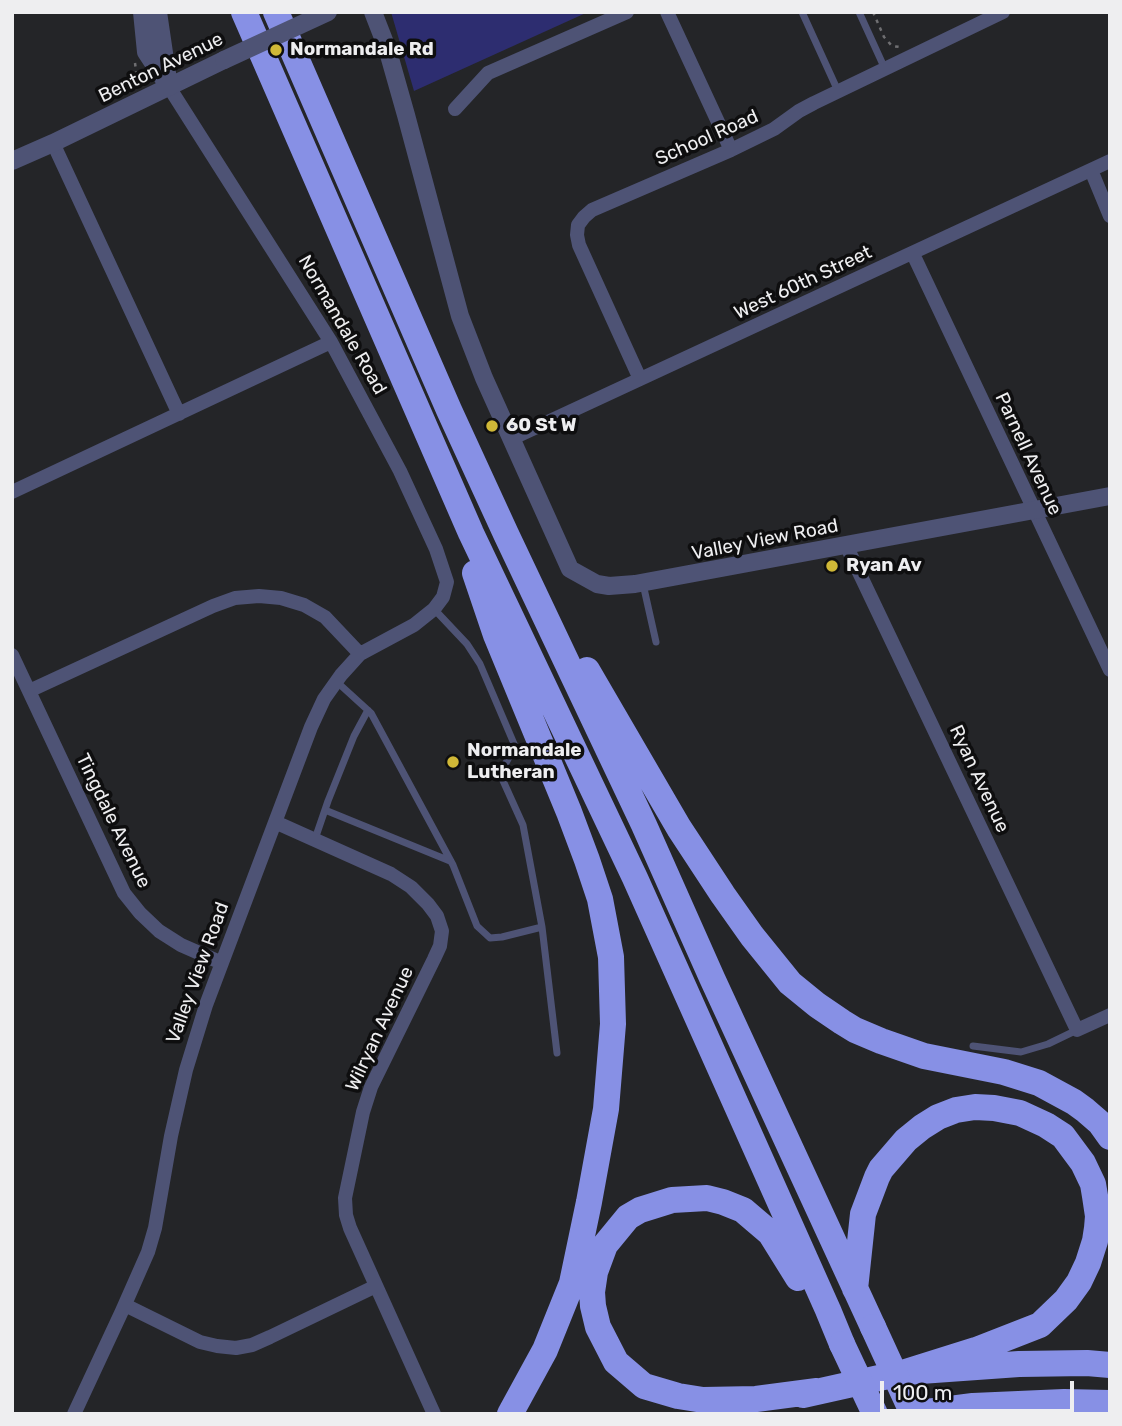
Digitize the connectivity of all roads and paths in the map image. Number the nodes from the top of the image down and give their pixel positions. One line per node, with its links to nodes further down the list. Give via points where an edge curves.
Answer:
1 (142, 12): 15 (street, via 146,52)
2 (158, 12): 15 (street)
3 (244, 12): 32 (highway)
4 (276, 12): 33 (highway)
5 (328, 12): 15 (street, Benton Avenue, bridge)
6 (373, 12): 28 (street, via 387,48 460,316)
7 (627, 12): 17 (street, via 488,74)
8 (667, 12): 19 (street)
9 (802, 12): 16 (lane)
10 (859, 12): 14 (lane)
11 (873, 12): 13 (path, via 884,37 892,46)
12 (1003, 12): 14 (street, School Road)
13 (904, 48)
14 (885, 69): 16 (street, School Road)
15 (169, 87): 18 (street, Benton Avenue); 25 (street, Normandale Road)
16 (838, 92): 19 (street, School Road)
17 (455, 109)
18 (53, 143): 20 (street, Benton Avenue); 27 (street)
19 (731, 149): 26 (street, School Road, via 592,210 578,225 579,245)
20 (12, 161)
21 (1110, 161): 22 (street, West 60th Street)
22 (1091, 170): 23 (street); 24 (street, West 60th Street)
23 (1110, 216)
24 (912, 254): 26 (street, West 60th Street); 31 (street, Parnell Avenue)
25 (331, 342): 27 (street); 36 (street, Normandale Road, via 436,549 447,582)
26 (640, 379): 28 (street, West 60th Street)
27 (179, 414): 29 (street)
28 (511, 439): 35 (street, Valley View Road, via 570,569 597,584)
29 (12, 492)
30 (1110, 496): 31 (street, Valley View Road)
31 (1034, 510): 34 (street, Valley View Road); 40 (street, Parnell Avenue)
32 (471, 533): 58 (highway, via 635,878); 66 (highway, via 475,576 587,860 611,957 613,1024 606,1109 572,1283 545,1350)
33 (506, 534): 54 (highway, via 679,828 752,936 790,983 842,1023 881,1041 924,1056 1023,1077 1049,1088 1094,1116); 56 (highway, via 645,825)
34 (846, 545): 35 (street, Valley View Road); 51 (street, Ryan Avenue)
35 (642, 583): 37 (lane)
36 (438, 603): 38 (street, Valley View Road, via 414,625); 48 (lane, via 480,664 516,746 500,774 523,825)
37 (656, 642)
38 (360, 654): 41 (street, Valley View Road); 42 (street, via 325,617 304,606 281,598 235,598)
39 (12, 655): 42 (street, Tingdale Avenue)
40 (1110, 670)
41 (336, 681): 43 (lane); 45 (street, Valley View Road, via 311,727)
42 (29, 691): 49 (street, Tingdale Avenue, via 124,893 159,931)
43 (368, 710): 44 (lane); 47 (lane)
44 (325, 810): 46 (lane); 47 (lane)
45 (275, 822): 46 (street, Wilryan Avenue); 49 (street, Valley View Road)
46 (315, 840): 55 (street, Wilryan Avenue, via 411,887 438,916 442,930 440,946 371,1087 345,1198 350,1227)
47 (450, 861): 48 (lane, via 477,926 490,938)
48 (541, 927): 53 (lane)
49 (222, 963): 57 (street, Valley View Road, via 186,1070 155,1228)
50 (1110, 1014): 51 (street)
51 (1077, 1030): 52 (lane, via 1021,1052)
52 (974, 1046)
53 (557, 1053)
54 (1110, 1137)
55 (376, 1286): 57 (street, via 253,1345 236,1348 200,1342); 65 (street, Wilryan Avenue)
56 (855, 1289): 60 (highway, via 863,1214 877,1177 906,1140 938,1118 975,1107 1020,1113 1063,1136 1083,1163 1093,1184 1097,1228 1088,1263 1066,1300 1040,1325); 69 (highway, bridge)
57 (125, 1305): 64 (street, Valley View Road)
58 (842, 1344): 61 (highway, via 808,1302 770,1233 743,1210 707,1198 672,1200 628,1217 605,1245 592,1292 595,1317 616,1362 644,1386 703,1400); 68 (highway, bridge)
59 (1110, 1365): 60 (highway, via 1019,1364)
60 (906, 1372): 61 (highway)
61 (817, 1391): 67 (highway)
62 (1110, 1403): 63 (highway)
63 (973, 1406): 69 (highway); 70 (highway)
64 (74, 1414)
65 (434, 1414)
66 (510, 1414)
67 (730, 1414)
68 (875, 1414)
69 (912, 1414)
70 (1040, 1414)

